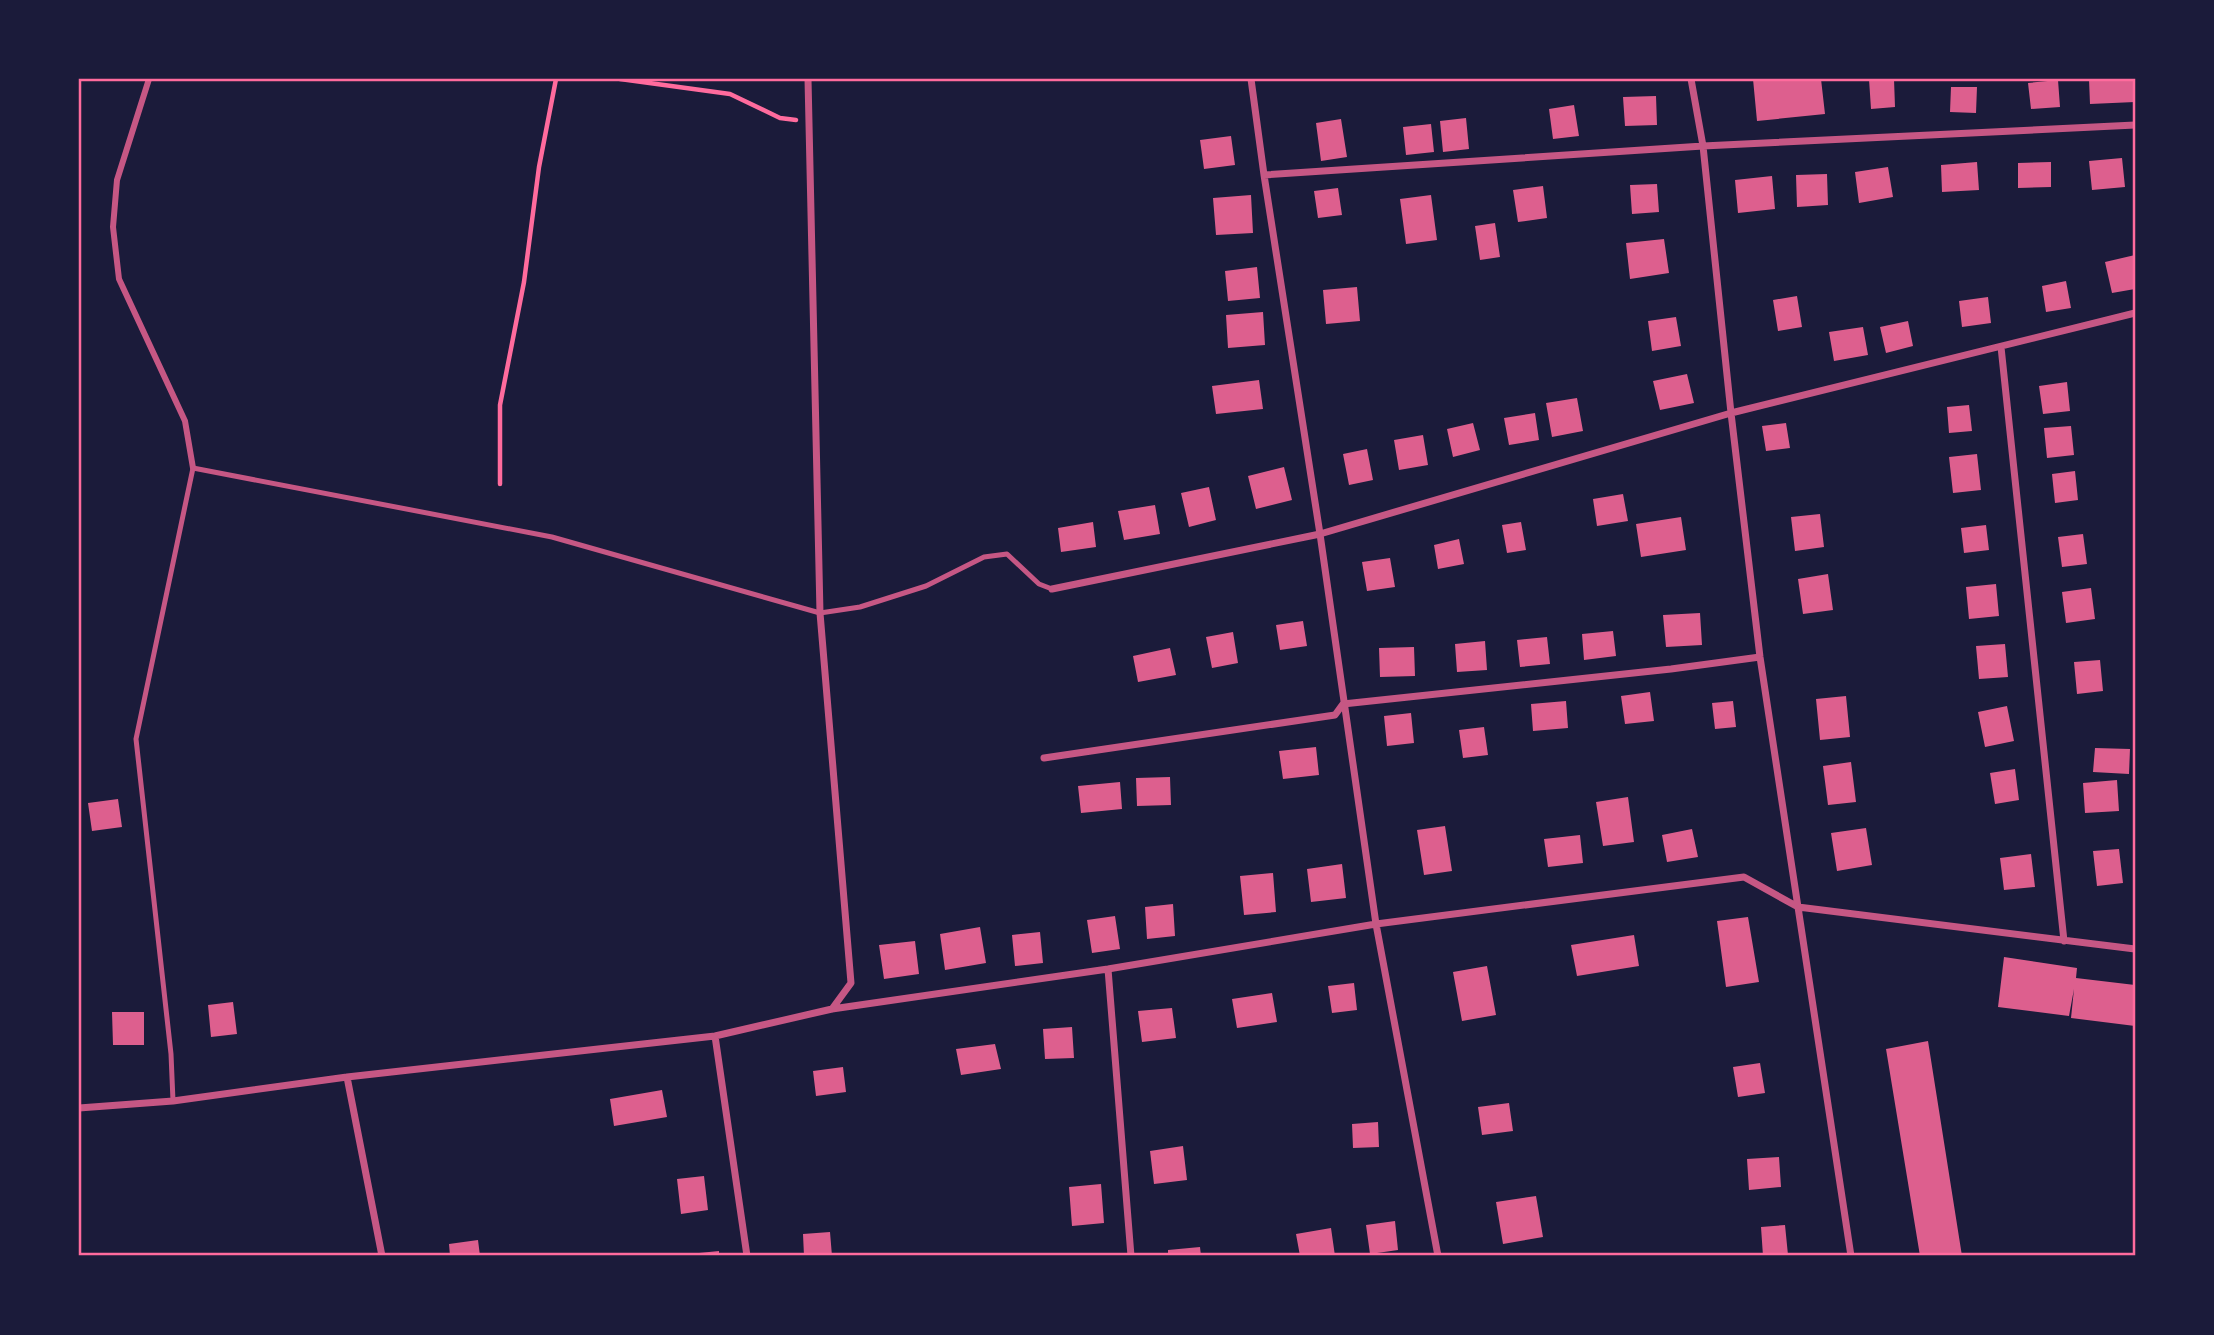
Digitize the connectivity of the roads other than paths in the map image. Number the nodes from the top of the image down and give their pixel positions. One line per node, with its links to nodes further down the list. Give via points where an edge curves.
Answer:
1 (149, 79): 11 (street, via 117,180 113,227 119,279 185,421)
2 (808, 79): 14 (street)
3 (1251, 79): 7 (street)
4 (1691, 79): 6 (street)
5 (2135, 125): 6 (street)
6 (1703, 146): 7 (street); 10 (street)
7 (1264, 175): 12 (street)
8 (2135, 313): 9 (street)
9 (2001, 347): 10 (street); 20 (street)
10 (1731, 412): 12 (street); 15 (street)
11 (193, 468): 14 (lane, via 552,537); 26 (lane, via 136,739)
12 (1320, 534): 13 (street); 16 (street)
13 (1052, 590): 14 (lane, via 1007,554 984,557 926,586 860,607)
14 (820, 613): 23 (street, via 851,982)
15 (1760, 657): 16 (street); 18 (street)
16 (1343, 704): 17 (street, via 1335,715); 19 (street)
17 (1044, 758)
18 (1798, 907): 19 (street, via 1744,877); 20 (street); 32 (street)
19 (1376, 924): 22 (street); 31 (street)
20 (2064, 941): 21 (street)
21 (2135, 949)
22 (1108, 969): 23 (street); 30 (street)
23 (832, 1009): 24 (street)
24 (715, 1036): 25 (street); 29 (street)
25 (346, 1077): 26 (street); 28 (street)
26 (173, 1101): 27 (street)
27 (79, 1108)
28 (382, 1256)
29 (747, 1256)
30 (1131, 1256)
31 (1438, 1256)
32 (1851, 1256)

